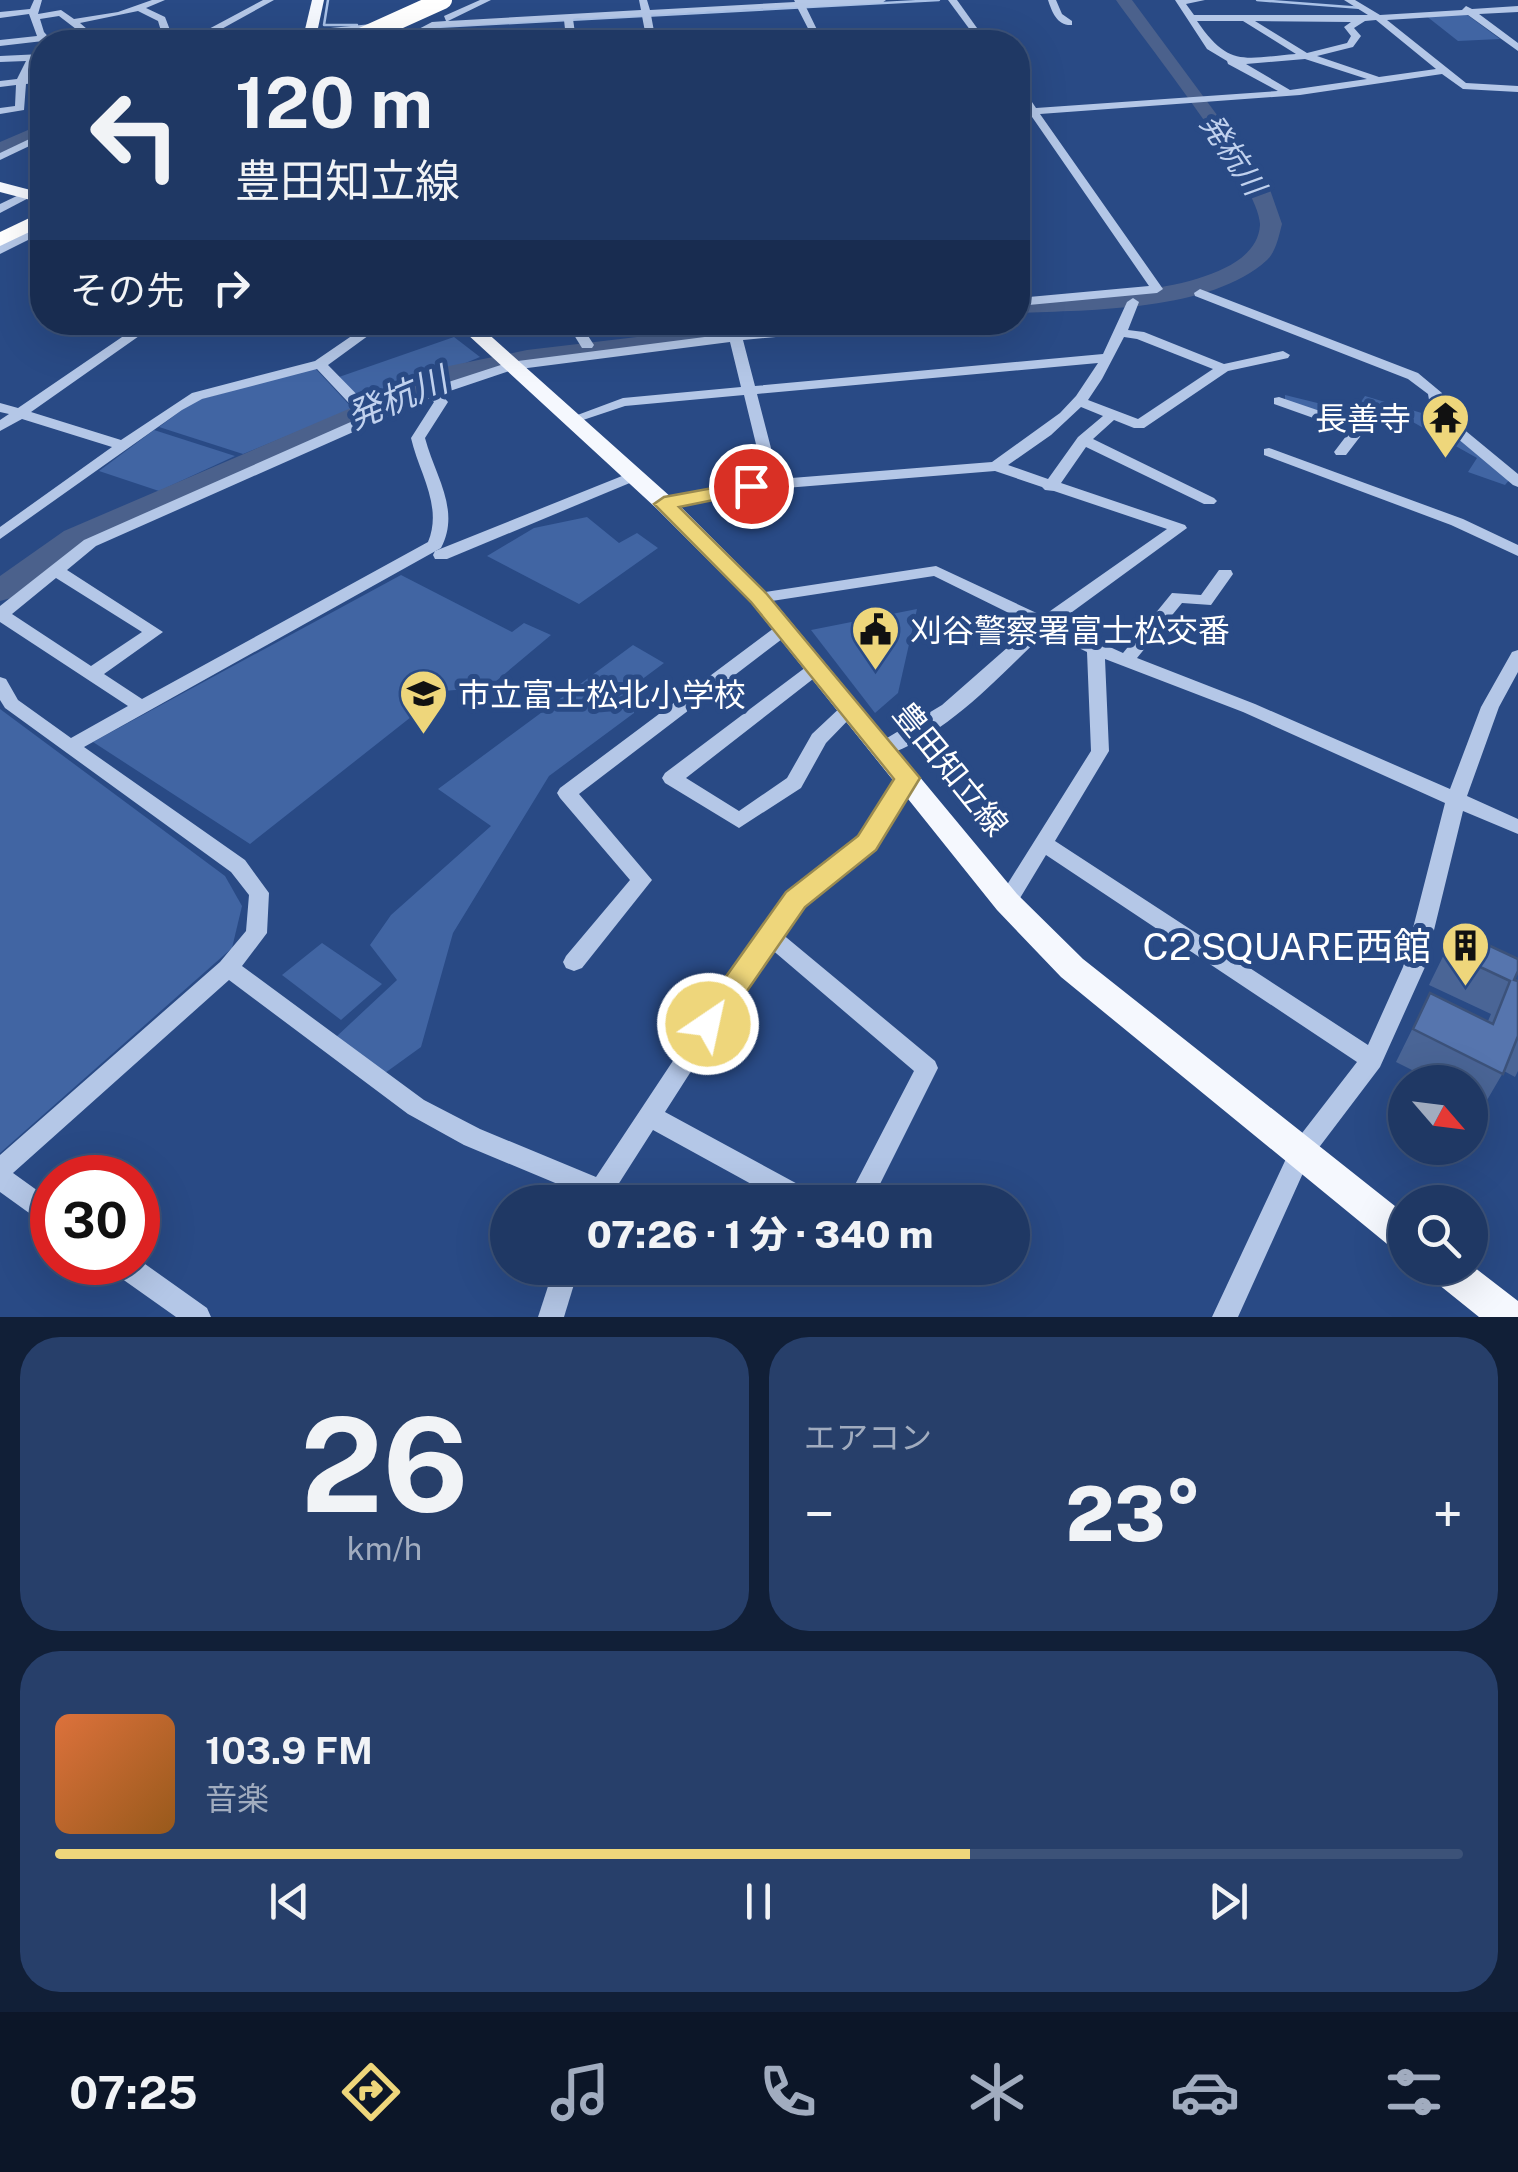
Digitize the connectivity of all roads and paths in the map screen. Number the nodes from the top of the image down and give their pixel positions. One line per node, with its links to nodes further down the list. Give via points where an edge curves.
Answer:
1 (38, 0): 22 (street)
2 (161, 0): 18 (street)
3 (318, 0): 39 (main road)
4 (443, 0): 40 (highway, bridge)
5 (468, 0): 42 (highway)
6 (488, 0): 30 (street); 34 (street)
7 (643, 0): 24 (street)
8 (882, 0): 16 (street)
9 (1052, 0): 32 (street)
10 (1201, 0): 15 (street)
11 (1348, 0): 26 (street)
12 (1454, 0): 21 (street)
13 (264, 1): 38 (street)
14 (952, 1): 47 (street)
15 (1180, 1): 25 (street)
16 (801, 5): 24 (street); 46 (street)
17 (1296, 6): 33 (street, via 1276,14)
18 (140, 8): 31 (street); 37 (street, via 162,19)
19 (1518, 9): 21 (street)
20 (1214, 11): 25 (street)
21 (1468, 11): 26 (street); 50 (street)
22 (34, 14): 23 (street); 31 (street, via 62,13); 35 (street)
23 (0, 15)
24 (647, 15): 29 (street); 45 (street)
25 (1190, 17): 27 (street); 54 (street)
26 (1378, 17): 28 (street); 57 (street)
27 (1250, 18): 33 (street); 52 (street)
28 (1363, 18): 33 (street); 52 (street, via 1349,27 1356,36 1350,45)
29 (569, 19): 30 (street); 44 (street)
30 (493, 20): 34 (street)
31 (77, 21): 36 (street)
32 (1062, 21)
33 (1280, 21)
34 (435, 24): 41 (street); 43 (street)
35 (41, 30)
36 (86, 30)
37 (165, 30)
38 (212, 30)
39 (311, 30)
40 (377, 30)
41 (381, 30)
42 (404, 30)
43 (423, 30)
44 (570, 30)
45 (650, 30)
46 (813, 30)
47 (974, 30)
48 (30, 41): 49 (street)
49 (0, 43)
50 (1518, 48)
51 (1254, 51): 54 (street)
52 (1306, 56): 54 (street); 59 (street)
53 (30, 58): 55 (street)
54 (1226, 58): 63 (street)
55 (0, 59)
56 (30, 69): 60 (street)
57 (1442, 72): 59 (street); 62 (street, via 1463,86)
58 (30, 80): 60 (street)
59 (1381, 80): 63 (street)
60 (22, 81): 61 (street); 67 (street, via 20,108)
61 (0, 84)
62 (1518, 89)
63 (1290, 93): 66 (street)
64 (1030, 106): 66 (street)
65 (1030, 111): 66 (street)
66 (1034, 111): 81 (street, via 1157,289)
67 (0, 112)
68 (30, 142): 69 (street)
69 (0, 158)
70 (0, 187): 71 (main road)
71 (30, 194)
72 (30, 200): 74 (street)
73 (30, 204): 75 (highway)
74 (0, 210)
75 (0, 224)
76 (30, 224): 78 (highway)
77 (30, 235): 79 (street)
78 (0, 240)
79 (0, 250)
80 (1200, 293): 114 (street, via 1412,376 1435,393 1438,414)
81 (1137, 298): 82 (street); 83 (street); 84 (street)
82 (1030, 302)
83 (1030, 311)
84 (1120, 333): 95 (street); 97 (street)
85 (134, 335): 103 (street)
86 (362, 335): 96 (street)
87 (477, 335): 94 (main road, 豊田知立線)
88 (581, 335): 92 (street)
89 (679, 335): 92 (street)
90 (684, 335): 94 (street)
91 (736, 335): 98 (street)
92 (588, 345): 94 (street)
93 (1283, 355): 97 (street)
94 (501, 357): 99 (street); 106 (main road, 豊田知立線)
95 (1108, 358): 98 (street); 100 (street)
96 (320, 364): 105 (street); 109 (street, via 197,396)
97 (1224, 368): 104 (street, via 1140,425)
98 (751, 390): 106 (street, via 623,402); 115 (street)
99 (432, 392): 105 (street); 134 (street, via 441,402 418,438 442,508 444,529 435,546)
100 (1081, 402): 104 (street); 112 (street, via 1050,434)
101 (1279, 402): 111 (street, via 1359,429)
102 (0, 406): 103 (street)
103 (21, 413): 107 (street); 109 (street)
104 (1112, 414): 108 (street)
105 (371, 418): 122 (street, via 143,516)
106 (571, 420): 113 (main road, 豊田知立線)
107 (0, 427)
108 (1083, 440): 116 (street); 117 (street)
109 (124, 446): 119 (street)
110 (1269, 452): 120 (street)
111 (1341, 452)
112 (996, 466): 115 (street); 116 (street)
113 (632, 477): 118 (main road, 豊田知立線); 121 (street)
114 (1518, 482)
115 (773, 484): 118 (street)
116 (1050, 487): 126 (street, via 1179,528)
117 (1209, 502)
118 (664, 504): 124 (main road, 豊田知立線)
119 (0, 534)
120 (1518, 551)
121 (441, 555)
122 (55, 570): 125 (street); 132 (street, via 154,632)
123 (1225, 574): 130 (street, via 1205,600 1178,597)
124 (759, 598): 126 (street, via 936,571); 127 (main road, 豊田知立線)
125 (0, 615): 132 (street)
126 (1043, 625): 128 (street); 137 (street, via 995,673)
127 (784, 629): 131 (main road, 豊田知立線); 144 (street, via 567,793 642,880)
128 (1096, 649): 130 (street); 141 (street, via 1100,751)
129 (1518, 656): 139 (street, via 1490,707)
130 (1127, 660): 139 (street)
131 (816, 668): 135 (main road, 豊田知立線); 135 (street, via 672,778 739,821 794,782 819,740)
132 (91, 674): 134 (street)
133 (0, 683): 136 (street, via 11,704)
134 (142, 708): 136 (street)
135 (850, 708): 137 (main road, 豊田知立線)
136 (69, 748): 145 (street, via 238,866 259,893 256,933)
137 (884, 749): 138 (main road, 豊田知立線)
138 (908, 778): 142 (main road, 豊田知立線); 143 (street, via 867,843 795,900)
139 (1456, 799): 140 (street); 146 (street, via 1414,966)
140 (1518, 827)
141 (1046, 845): 142 (street); 146 (street)
142 (1007, 902): 148 (main road, 豊田知立線, via 1072,968)
143 (768, 934): 147 (street); 154 (street, via 928,1068)
144 (574, 962)
145 (228, 968): 149 (street); 151 (street, via 416,1107)
146 (1372, 1060): 148 (street)
147 (648, 1115): 152 (street); 153 (street)
148 (1300, 1154): 156 (main road, 豊田知立線); 162 (street)
149 (0, 1170)
150 (0, 1178): 155 (street)
151 (573, 1185)
152 (603, 1185)
153 (777, 1185)
154 (867, 1185)
155 (30, 1199)
156 (1388, 1223)
157 (153, 1285): 160 (street)
158 (561, 1285): 161 (street)
159 (1468, 1285): 163 (main road)
160 (198, 1317)
161 (551, 1317)
162 (1225, 1317)
163 (1509, 1317)

